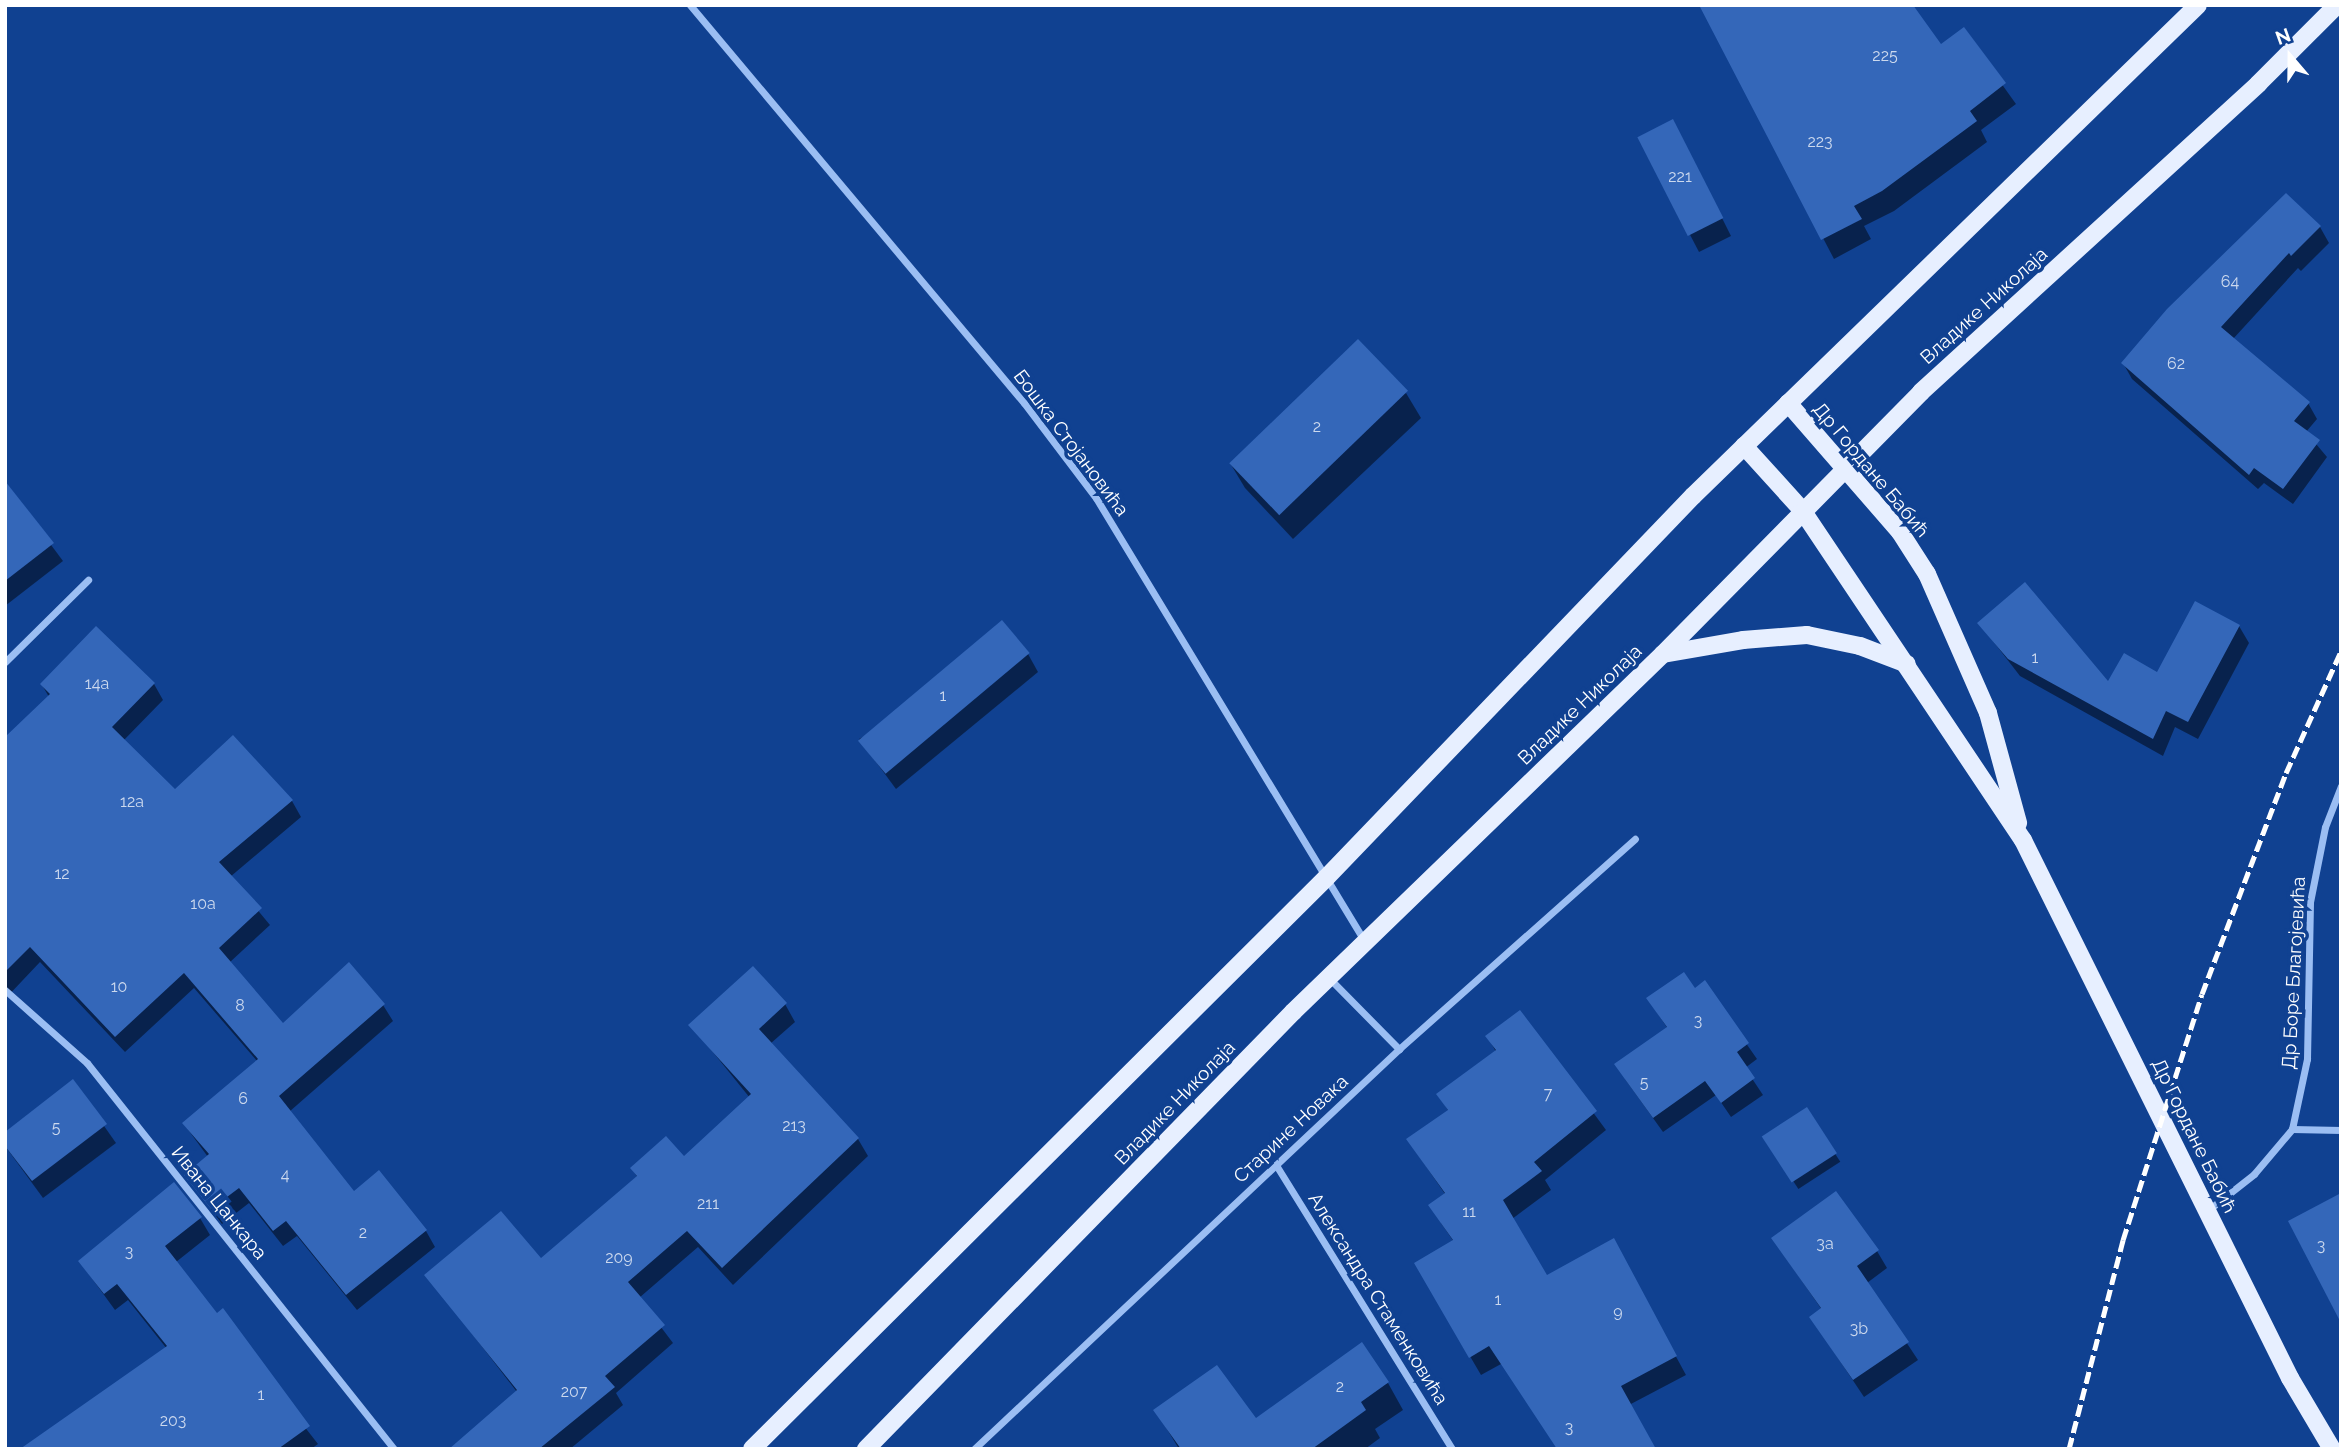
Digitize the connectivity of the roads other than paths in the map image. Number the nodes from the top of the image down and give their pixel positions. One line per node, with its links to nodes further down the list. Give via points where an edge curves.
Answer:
1 (690, 5): 15 (street, Бошка Стојановића, via 1024,403 1096,498)
2 (2198, 5): 4 (main road)
3 (2337, 5): 6 (main road, Владике Николаја)
4 (1788, 402): 5 (main road); 6 (main road, Др Гордане Бабић)
5 (1744, 446): 7 (main road, Др Гордане Бабић); 15 (main road)
6 (1845, 467): 7 (main road, Владике Николаја); 14 (main road, Др Гордане Бабић, via 1900,532 1927,574 1988,713)
7 (1802, 510): 9 (main road, Владике Николаја); 11 (main road, Др Гордане Бабић)
8 (88, 580): 10 (street)
9 (1663, 654): 11 (main road, via 1807,635 1860,646); 16 (main road, Владике Николаја)
10 (5, 662)
11 (1907, 664): 14 (main road, Др Гордане Бабић)
12 (2341, 786): 20 (street, Др Боре Благојевића, via 2325,827 2310,902 2307,1059)
13 (1635, 839): 19 (street, Старине Новака)
14 (2023, 840): 23 (main road, Др Гордане Бабић)
15 (1326, 878): 16 (street, Бошка Стојановића); 25 (main road)
16 (1365, 943): 17 (main road, Владике Николаја)
17 (1328, 978): 19 (street); 26 (main road, Владике Николаја)
18 (5, 990): 24 (street, Ивана Цанкара, via 87,1063)
19 (1399, 1049): 22 (street, Старине Новака)
20 (2292, 1129): 21 (street); 23 (street, Др Боре Благојевића, via 2270,1159)
21 (2341, 1130)
22 (1276, 1165): 27 (street, Старине Новака); 28 (street, Александра Стаменковића)
23 (2207, 1211): 29 (main road, Др Гордане Бабић, via 2290,1378)
24 (394, 1449)
25 (752, 1449)
26 (866, 1449)
27 (974, 1449)
28 (1452, 1449)
29 (2332, 1449)

